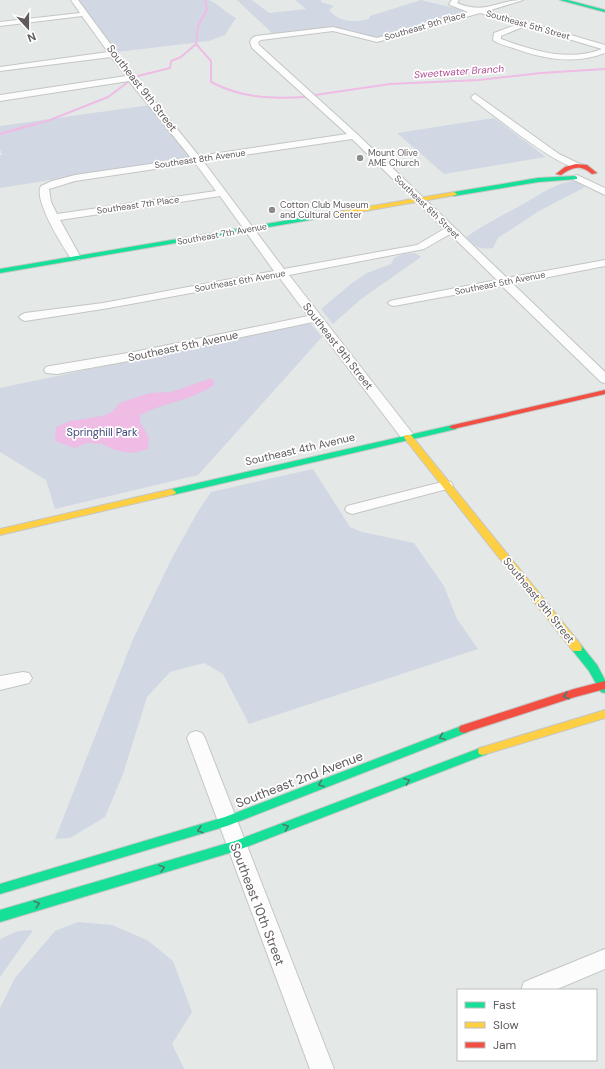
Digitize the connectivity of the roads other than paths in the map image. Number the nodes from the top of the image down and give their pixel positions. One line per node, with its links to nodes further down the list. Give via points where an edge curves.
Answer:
1 (74, 0): 7 (street, Southeast 9th Street)
2 (520, 0): 5 (street, Southeast 9th Place)
3 (562, 0): 6 (street)
4 (455, 2): 5 (street, Southeast 5th Street, via 452,4 456,7)
5 (480, 11): 9 (street, Southeast 5th Street); 10 (street, Southeast 9th Place, via 377,40 333,29)
6 (605, 11)
7 (85, 14): 8 (street); 12 (street, Southeast 9th Street)
8 (0, 24)
9 (525, 24): 11 (street, Southeast 5th Street); 11 (street, via 497,35 496,40 535,52 566,57 592,55)
10 (259, 38): 17 (street, Southeast 8th Street, via 255,40 255,46)
11 (605, 48)
12 (114, 54): 13 (street); 14 (street, Southeast 9th Street)
13 (0, 69)
14 (131, 78): 16 (street); 19 (street, Southeast 9th Street)
15 (475, 97): 18 (street)
16 (0, 98)
17 (354, 136): 19 (street, Southeast 8th Avenue); 27 (street, Southeast 8th Street)
18 (556, 156): 20 (street); 21 (street)
19 (196, 159): 26 (street, Southeast 9th Street); 28 (street, Southeast 8th Avenue, via 54,182 44,188 42,193)
20 (581, 166): 21 (street, Southeast 7th Avenue); 22 (street, Southeast 7th Avenue)
21 (564, 170): 23 (street, via 567,175); 24 (street, Southeast 7th Avenue)
22 (596, 170): 23 (street, Southeast 7th Avenue); 25 (street)
23 (576, 178): 24 (street, Southeast 7th Avenue); 25 (street)
24 (538, 180): 27 (street, Southeast 7th Avenue)
25 (604, 191)
26 (222, 193): 28 (street, Southeast 7th Place); 29 (street, Southeast 9th Street)
27 (420, 200): 29 (street, Southeast 7th Avenue); 30 (street, Southeast 8th Street)
28 (54, 218): 31 (street)
29 (250, 229): 31 (street, Southeast 7th Avenue); 34 (street, Southeast 9th Street)
30 (450, 230): 34 (street, Southeast 6th Avenue, via 420,247); 35 (street, Southeast 8th Street)
31 (76, 258): 33 (street, Southeast 7th Avenue)
32 (605, 263): 35 (street, Southeast 5th Avenue)
33 (0, 271)
34 (282, 274): 37 (street, Southeast 6th Avenue, via 103,306); 38 (street, Southeast 9th Street)
35 (504, 282): 36 (street, Southeast 5th Avenue); 40 (street, Southeast 8th Street)
36 (394, 303)
37 (25, 317)
38 (316, 318): 39 (street, Southeast 5th Avenue, via 134,356); 42 (street, Southeast 9th Street)
39 (50, 370)
40 (605, 379)
41 (605, 392): 42 (street, Southeast 4th Avenue)
42 (408, 437): 43 (street, Southeast 9th Street); 45 (street, Southeast 4th Avenue)
43 (446, 485): 44 (street); 48 (street, Southeast 9th Street, via 593,668)
44 (352, 509)
45 (0, 532)
46 (23, 678): 47 (street)
47 (0, 683)
48 (604, 687): 51 (street, Southeast 2nd Avenue, one-way to 51, via 574,693 472,726)
49 (605, 714): 52 (street, one-way to 49, via 483,752)
50 (196, 738): 51 (street, Southeast 10th Street)
51 (227, 821): 52 (street, Southeast 10th Street); 53 (street, Southeast 2nd Avenue, one-way to 53)
52 (236, 846): 54 (street, one-way to 52); 57 (street, Southeast 10th Street)
53 (0, 889)
54 (0, 916)
55 (605, 959): 56 (street)
56 (532, 989)
57 (322, 1069)

